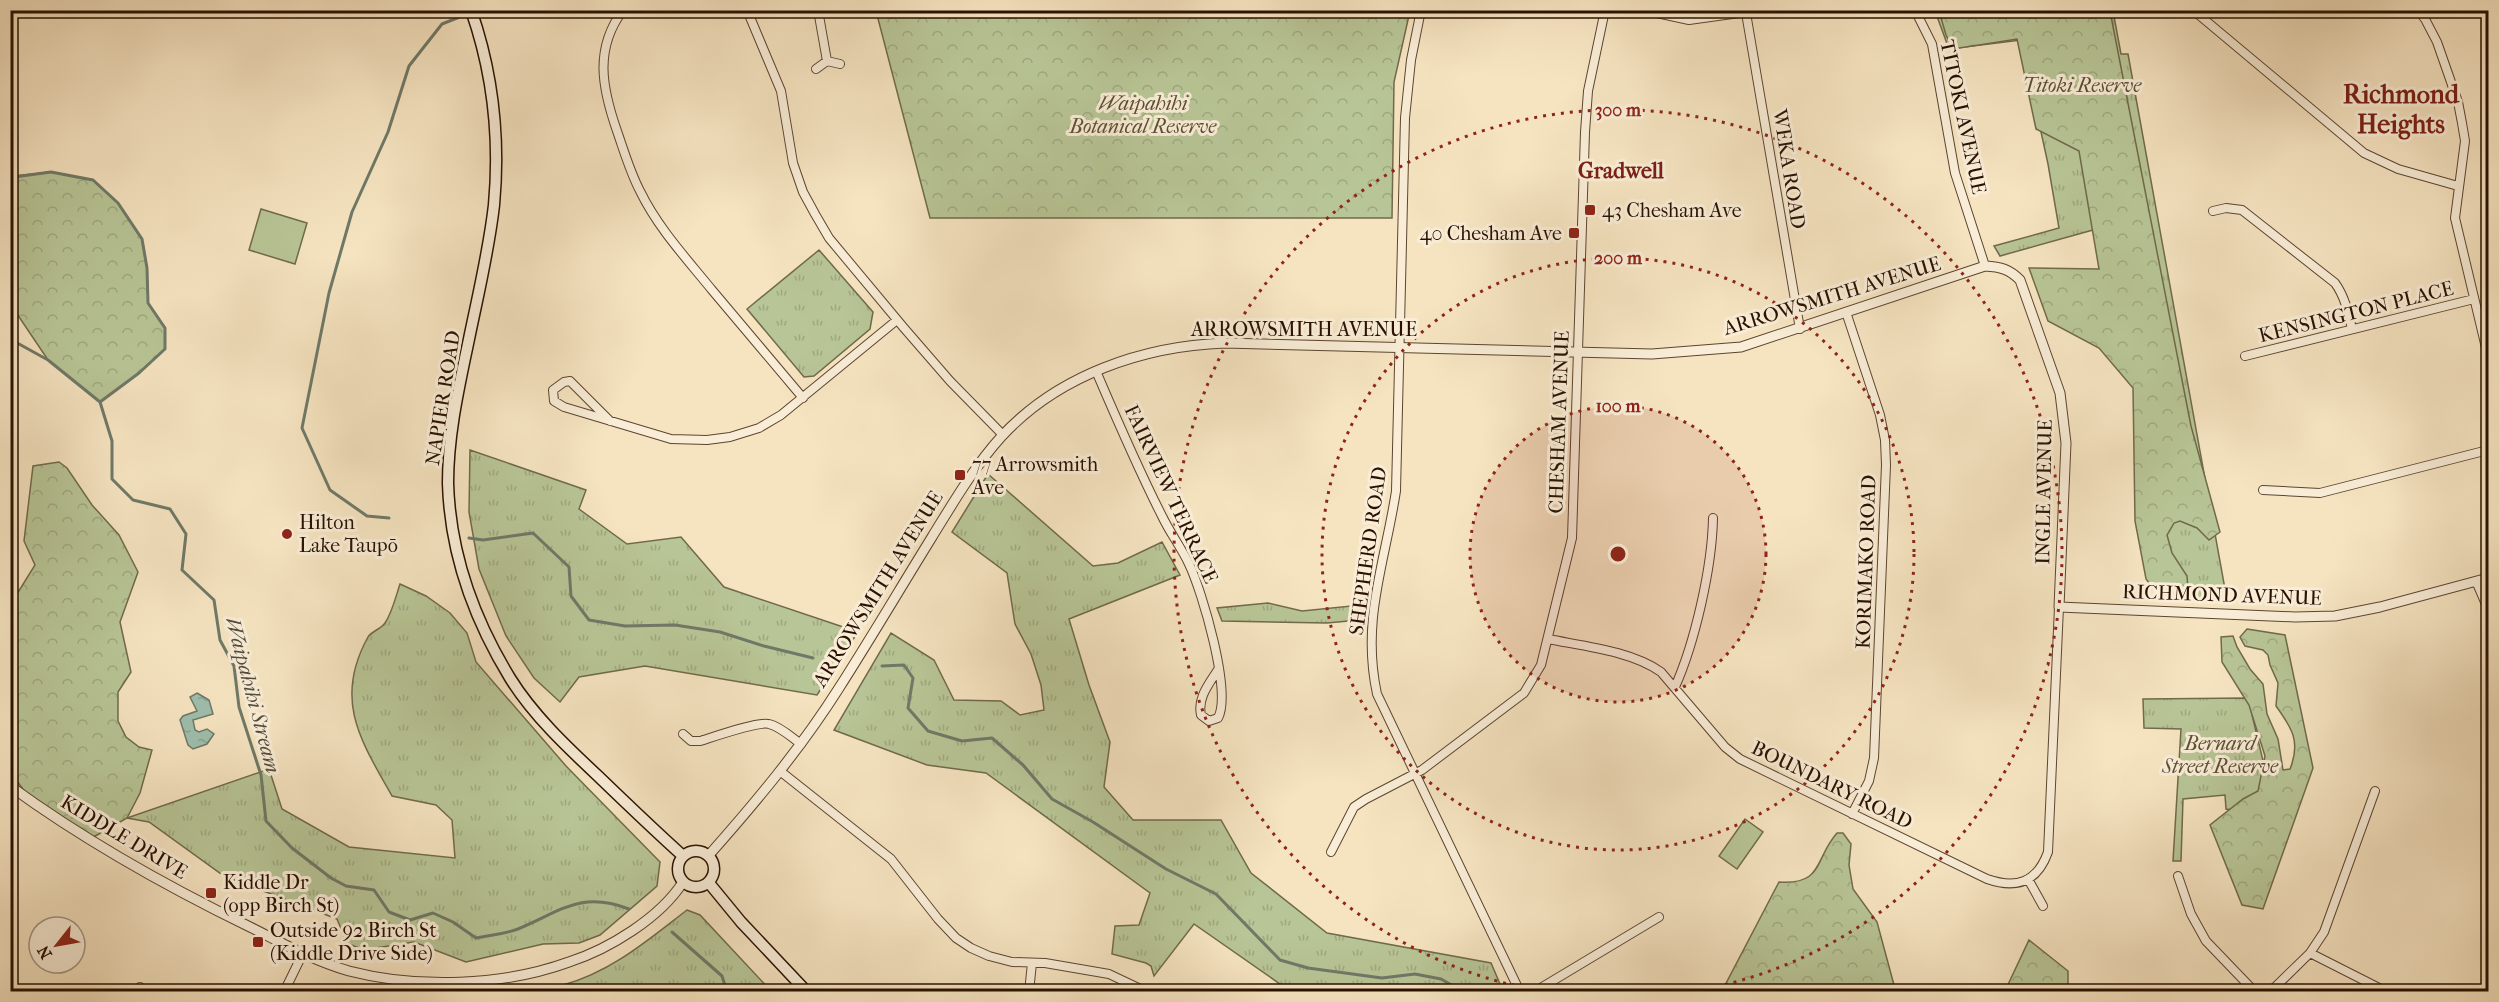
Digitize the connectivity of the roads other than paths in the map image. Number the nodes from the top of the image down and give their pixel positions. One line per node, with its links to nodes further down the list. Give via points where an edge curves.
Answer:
1 (471, 10): 51 (main road, NAPIER ROAD, via 489,78 495,143 494,205 449,454 450,510 464,581 482,630 526,700 568,747)
2 (623, 10): 29 (street, via 609,33 602,63 612,118 639,191 669,239)
3 (747, 10): 21 (street, via 781,91 802,192 829,238)
4 (818, 10): 13 (street)
5 (1421, 10): 24 (street, SHEPHERD ROAD, via 1405,118)
6 (1605, 10): 25 (street, CHESHAM AVENUE, via 1585,121)
7 (1642, 10): 12 (street, via 1689,20)
8 (1761, 10): 12 (street)
9 (1915, 10): 18 (street, TITOKI AVENUE, via 1932,44 1955,173)
10 (2193, 10): 16 (street, via 2364,153 2398,169)
11 (2418, 10): 16 (street, via 2437,42 2458,102 2464,141)
12 (1746, 13): 22 (street, WEKA ROAD)
13 (827, 61): 14 (street); 15 (street)
14 (840, 64)
15 (816, 69)
16 (2458, 186): 19 (street, via 2456,218)
17 (2213, 211): 23 (street, via 2242,210 2335,283 2342,292)
18 (1985, 266): 20 (street, ARROWSMITH AVENUE); 37 (street, INGLE AVENUE, via 2011,270 2020,280 2060,393 2066,443)
19 (2474, 299): 23 (street, KENSINGTON PLACE); 27 (street)
20 (1846, 312): 22 (street, ARROWSMITH AVENUE); 48 (street, KORIMAKO ROAD, via 1880,415 1886,465 1874,758 1869,781)
21 (897, 320): 29 (street); 31 (street)
22 (1800, 329): 25 (street, ARROWSMITH AVENUE, via 1716,351)
23 (2352, 329): 26 (street, KENSINGTON PLACE)
24 (1400, 347): 25 (street, ARROWSMITH AVENUE); 28 (street, ARROWSMITH AVENUE, via 1200,344); 45 (street, SHEPHERD ROAD, via 1395,491 1376,585 1371,656 1377,694)
25 (1577, 353): 39 (street, CHESHAM AVENUE, via 1572,538)
26 (2245, 356)
27 (2488, 356)
28 (1096, 371): 31 (street, ARROWSMITH AVENUE, via 1045,399); 40 (street, FAIRVIEW TERRACE, via 1162,518 1190,565)
29 (803, 398): 30 (street, via 759,428 707,440 671,439)
30 (610, 421): 30 (street, via 564,407 554,401 554,390 570,381)
31 (1003, 435): 43 (street, ARROWSMITH AVENUE, via 965,483)
32 (2488, 450): 33 (street, via 2320,493)
33 (2263, 490)
34 (1713, 518): 41 (street, via 1713,548 1685,663)
35 (2488, 578): 36 (street, RICHMOND AVENUE)
36 (2476, 581): 37 (street, RICHMOND AVENUE, via 2335,616); 38 (street)
37 (2059, 608): 53 (street, via 2048,852 2041,868)
38 (2488, 609)
39 (1548, 639): 41 (street, BOUNDARY ROAD, via 1637,659 1661,672); 45 (street, CHESHAM AVENUE, via 1541,665 1524,693)
40 (1219, 668): 40 (street, FAIRVIEW TERRACE, via 1221,709 1218,718 1209,721 1201,715 1199,707)
41 (1675, 687): 48 (street, BOUNDARY ROAD, via 1732,754)
42 (683, 734): 43 (street, via 691,741 700,741 768,723)
43 (801, 744): 44 (street, ARROWSMITH AVENUE)
44 (780, 771): 50 (street, ARROWSMITH AVENUE); 60 (street, via 891,859 956,938 989,956)
45 (1416, 775): 49 (street, CHESHAM AVENUE, via 1354,807); 65 (street, SHEPHERD ROAD)
46 (10, 786): 58 (street, KIDDLE DRIVE, via 188,896)
47 (2375, 790): 59 (street, via 2324,932)
48 (1852, 814): 53 (street, BOUNDARY ROAD, via 1987,879 2009,884)
49 (1331, 852)
50 (709, 855): 51 (main road, via 698,851); 55 (main road, via 714,872)
51 (683, 856): 54 (main road, via 678,869)
52 (2178, 876): 67 (street, via 2191,914 2206,941)
53 (2028, 879): 56 (street)
54 (683, 882): 55 (main road, via 695,888); 58 (street, KIDDLE DRIVE, via 662,905 608,946 554,968 525,974 406,982 349,971)
55 (709, 883): 62 (main road)
56 (2043, 906)
57 (1659, 917): 66 (street)
58 (303, 953): 61 (street)
59 (2310, 953): 68 (street); 69 (street)
60 (1032, 963): 63 (street); 64 (street, via 1109,974)
61 (284, 992)
62 (807, 992)
63 (1029, 992)
64 (1147, 992)
65 (1520, 992)
66 (1534, 992)
67 (2255, 992)
68 (2270, 992)
69 (2387, 992)

